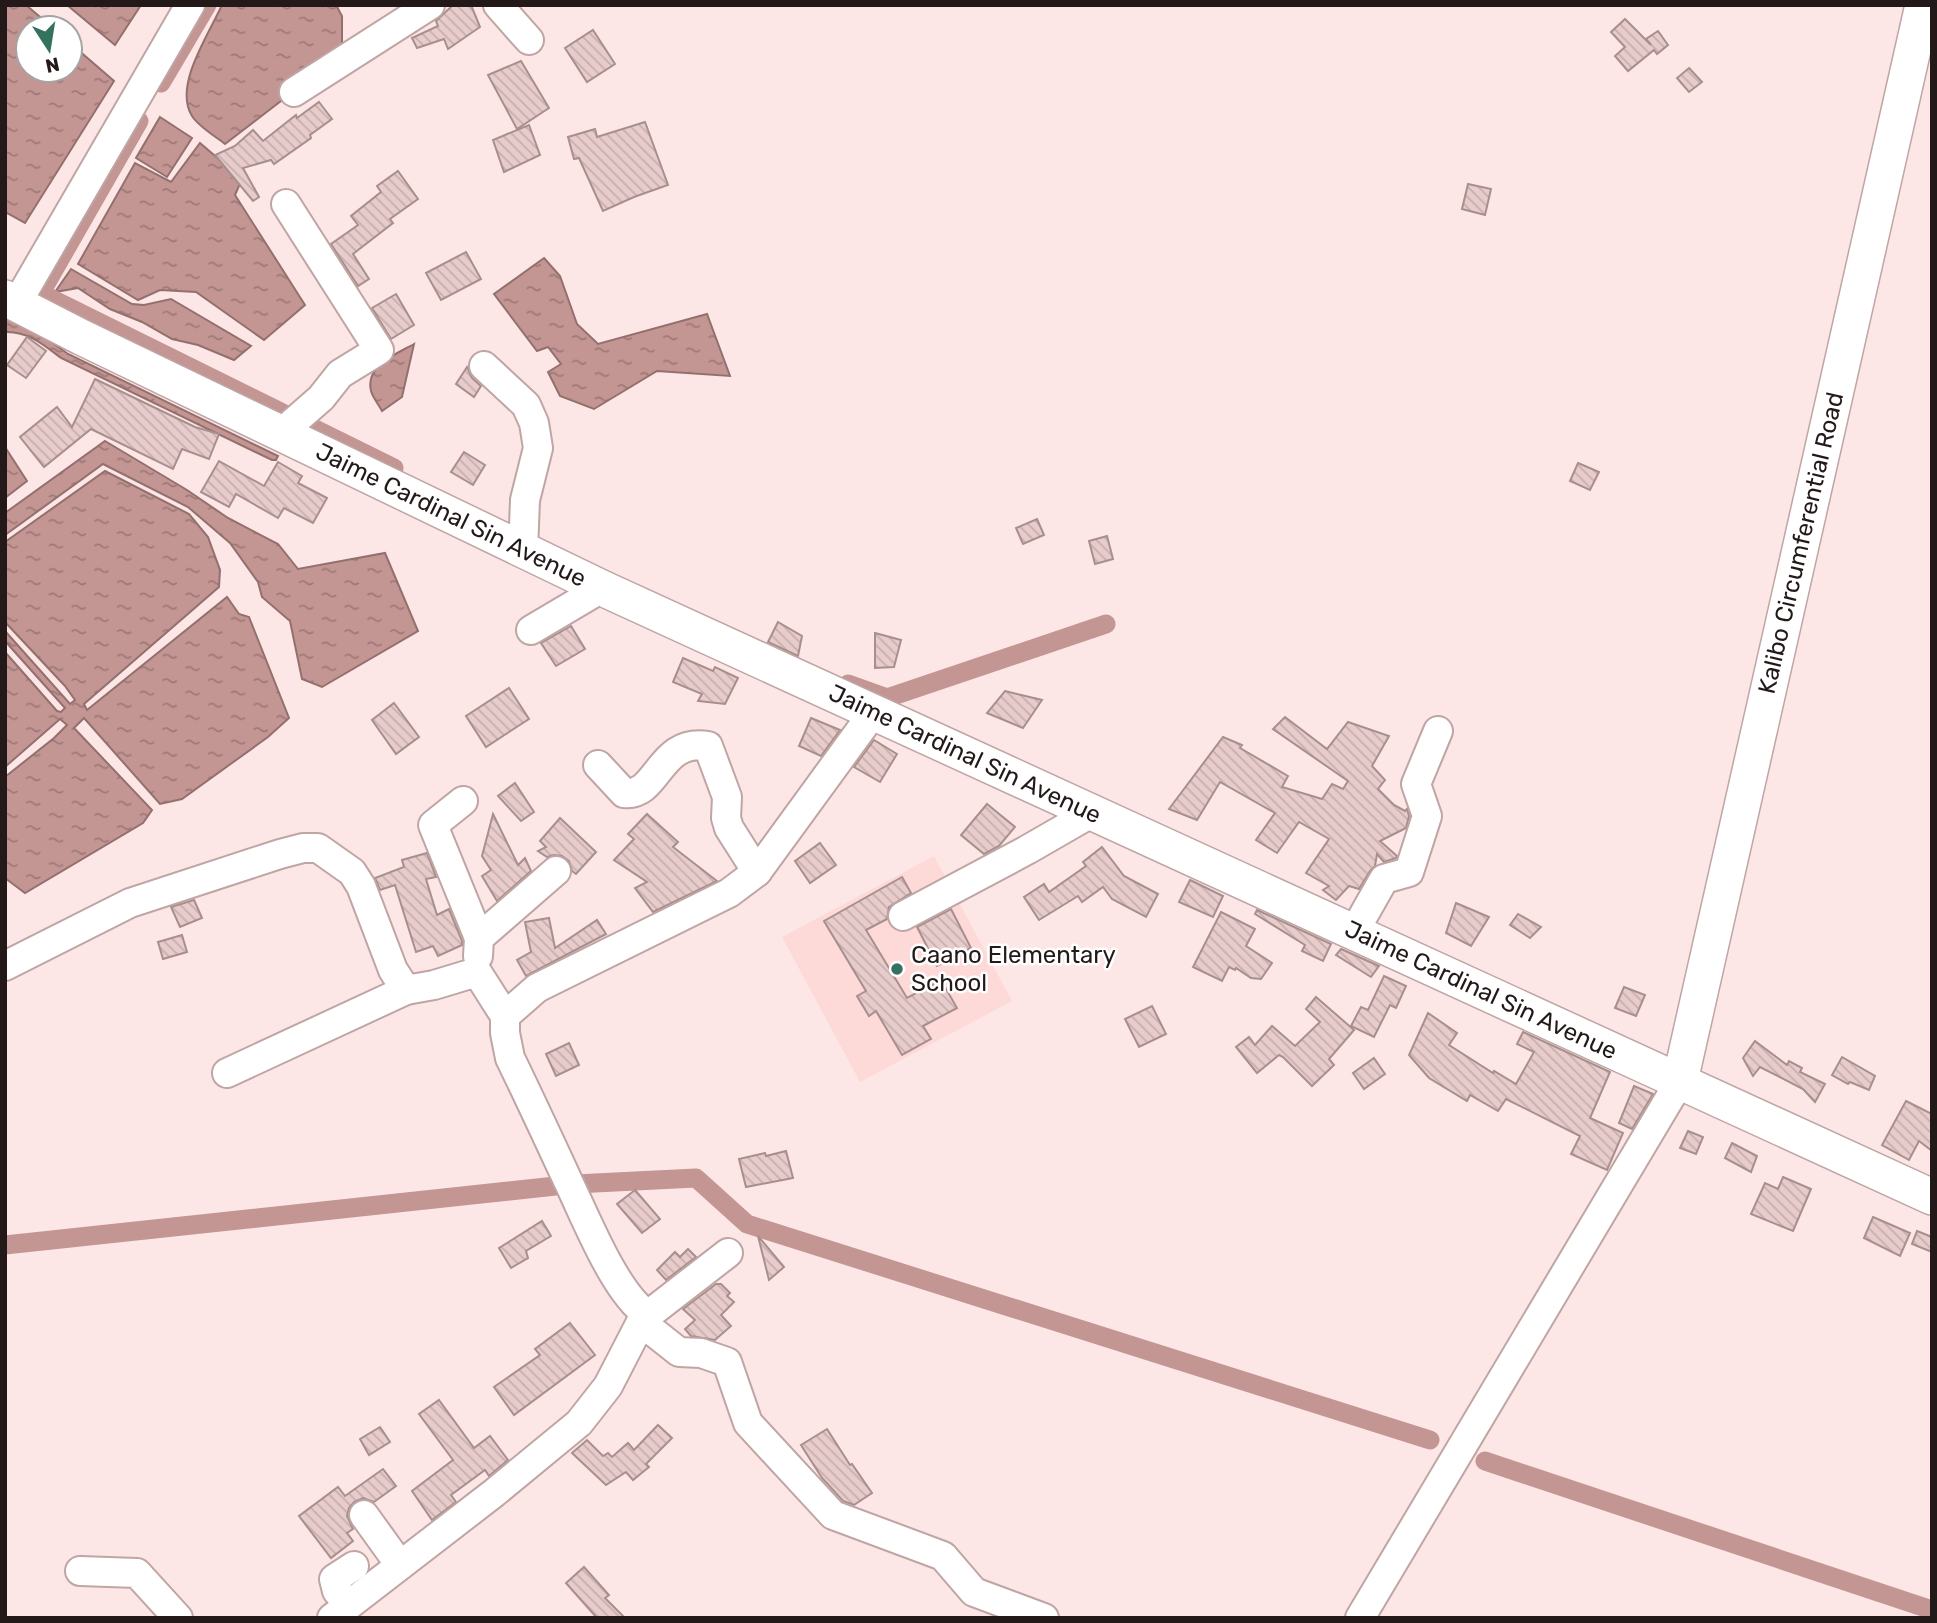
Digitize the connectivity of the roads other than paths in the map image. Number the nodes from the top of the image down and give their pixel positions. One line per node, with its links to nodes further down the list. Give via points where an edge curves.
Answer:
1 (190, 5): 8 (street)
2 (430, 5): 6 (street)
3 (498, 5): 5 (street)
4 (1923, 5): 29 (main road, Kalibo Circumferential Road)
5 (529, 40)
6 (294, 92)
7 (286, 204): 10 (street, via 379,350 340,374 321,398)
8 (11, 301): 10 (main road, Jaime Cardinal Sin Avenue)
9 (484, 366): 11 (street, via 526,405 534,423 538,448 526,500)
10 (282, 432): 11 (main road, Jaime Cardinal Sin Avenue)
11 (523, 551): 12 (main road, Jaime Cardinal Sin Avenue)
12 (602, 588): 13 (street); 14 (main road, Jaime Cardinal Sin Avenue)
13 (531, 630)
14 (873, 712): 18 (main road, Jaime Cardinal Sin Avenue); 20 (street)
15 (1438, 731): 22 (street, via 1416,784 1427,816 1409,872 1384,879)
16 (598, 765): 20 (street, via 624,793 634,794 676,750 693,744 708,746 727,797 729,828)
17 (463, 801): 23 (street, via 433,825)
18 (1093, 812): 21 (street); 22 (main road, Jaime Cardinal Sin Avenue)
19 (556, 871): 23 (street)
20 (757, 872): 27 (street, via 729,893 537,988)
21 (904, 916)
22 (1354, 932): 29 (main road, Jaime Cardinal Sin Avenue)
23 (479, 938): 25 (street)
24 (5, 966): 26 (street, via 131,903 280,854 318,848 352,873)
25 (477, 972): 26 (street); 27 (street)
26 (406, 990): 28 (street)
27 (505, 1016): 32 (street, via 510,1058 587,1221 622,1287)
28 (227, 1073)
29 (1679, 1081): 30 (main road, Jaime Cardinal Sin Avenue); 40 (street)
30 (1932, 1197)
31 (728, 1252): 32 (street)
32 (645, 1318): 34 (street, via 608,1386 579,1423); 39 (street, via 679,1352 701,1353 727,1362 748,1423 833,1516 943,1556 974,1592)
33 (364, 1515): 34 (street)
34 (400, 1564): 37 (street)
35 (354, 1566): 37 (street, via 334,1579)
36 (80, 1572): 38 (street, via 137,1573)
37 (340, 1611)
38 (178, 1618)
39 (1044, 1618)
40 (1360, 1618)

